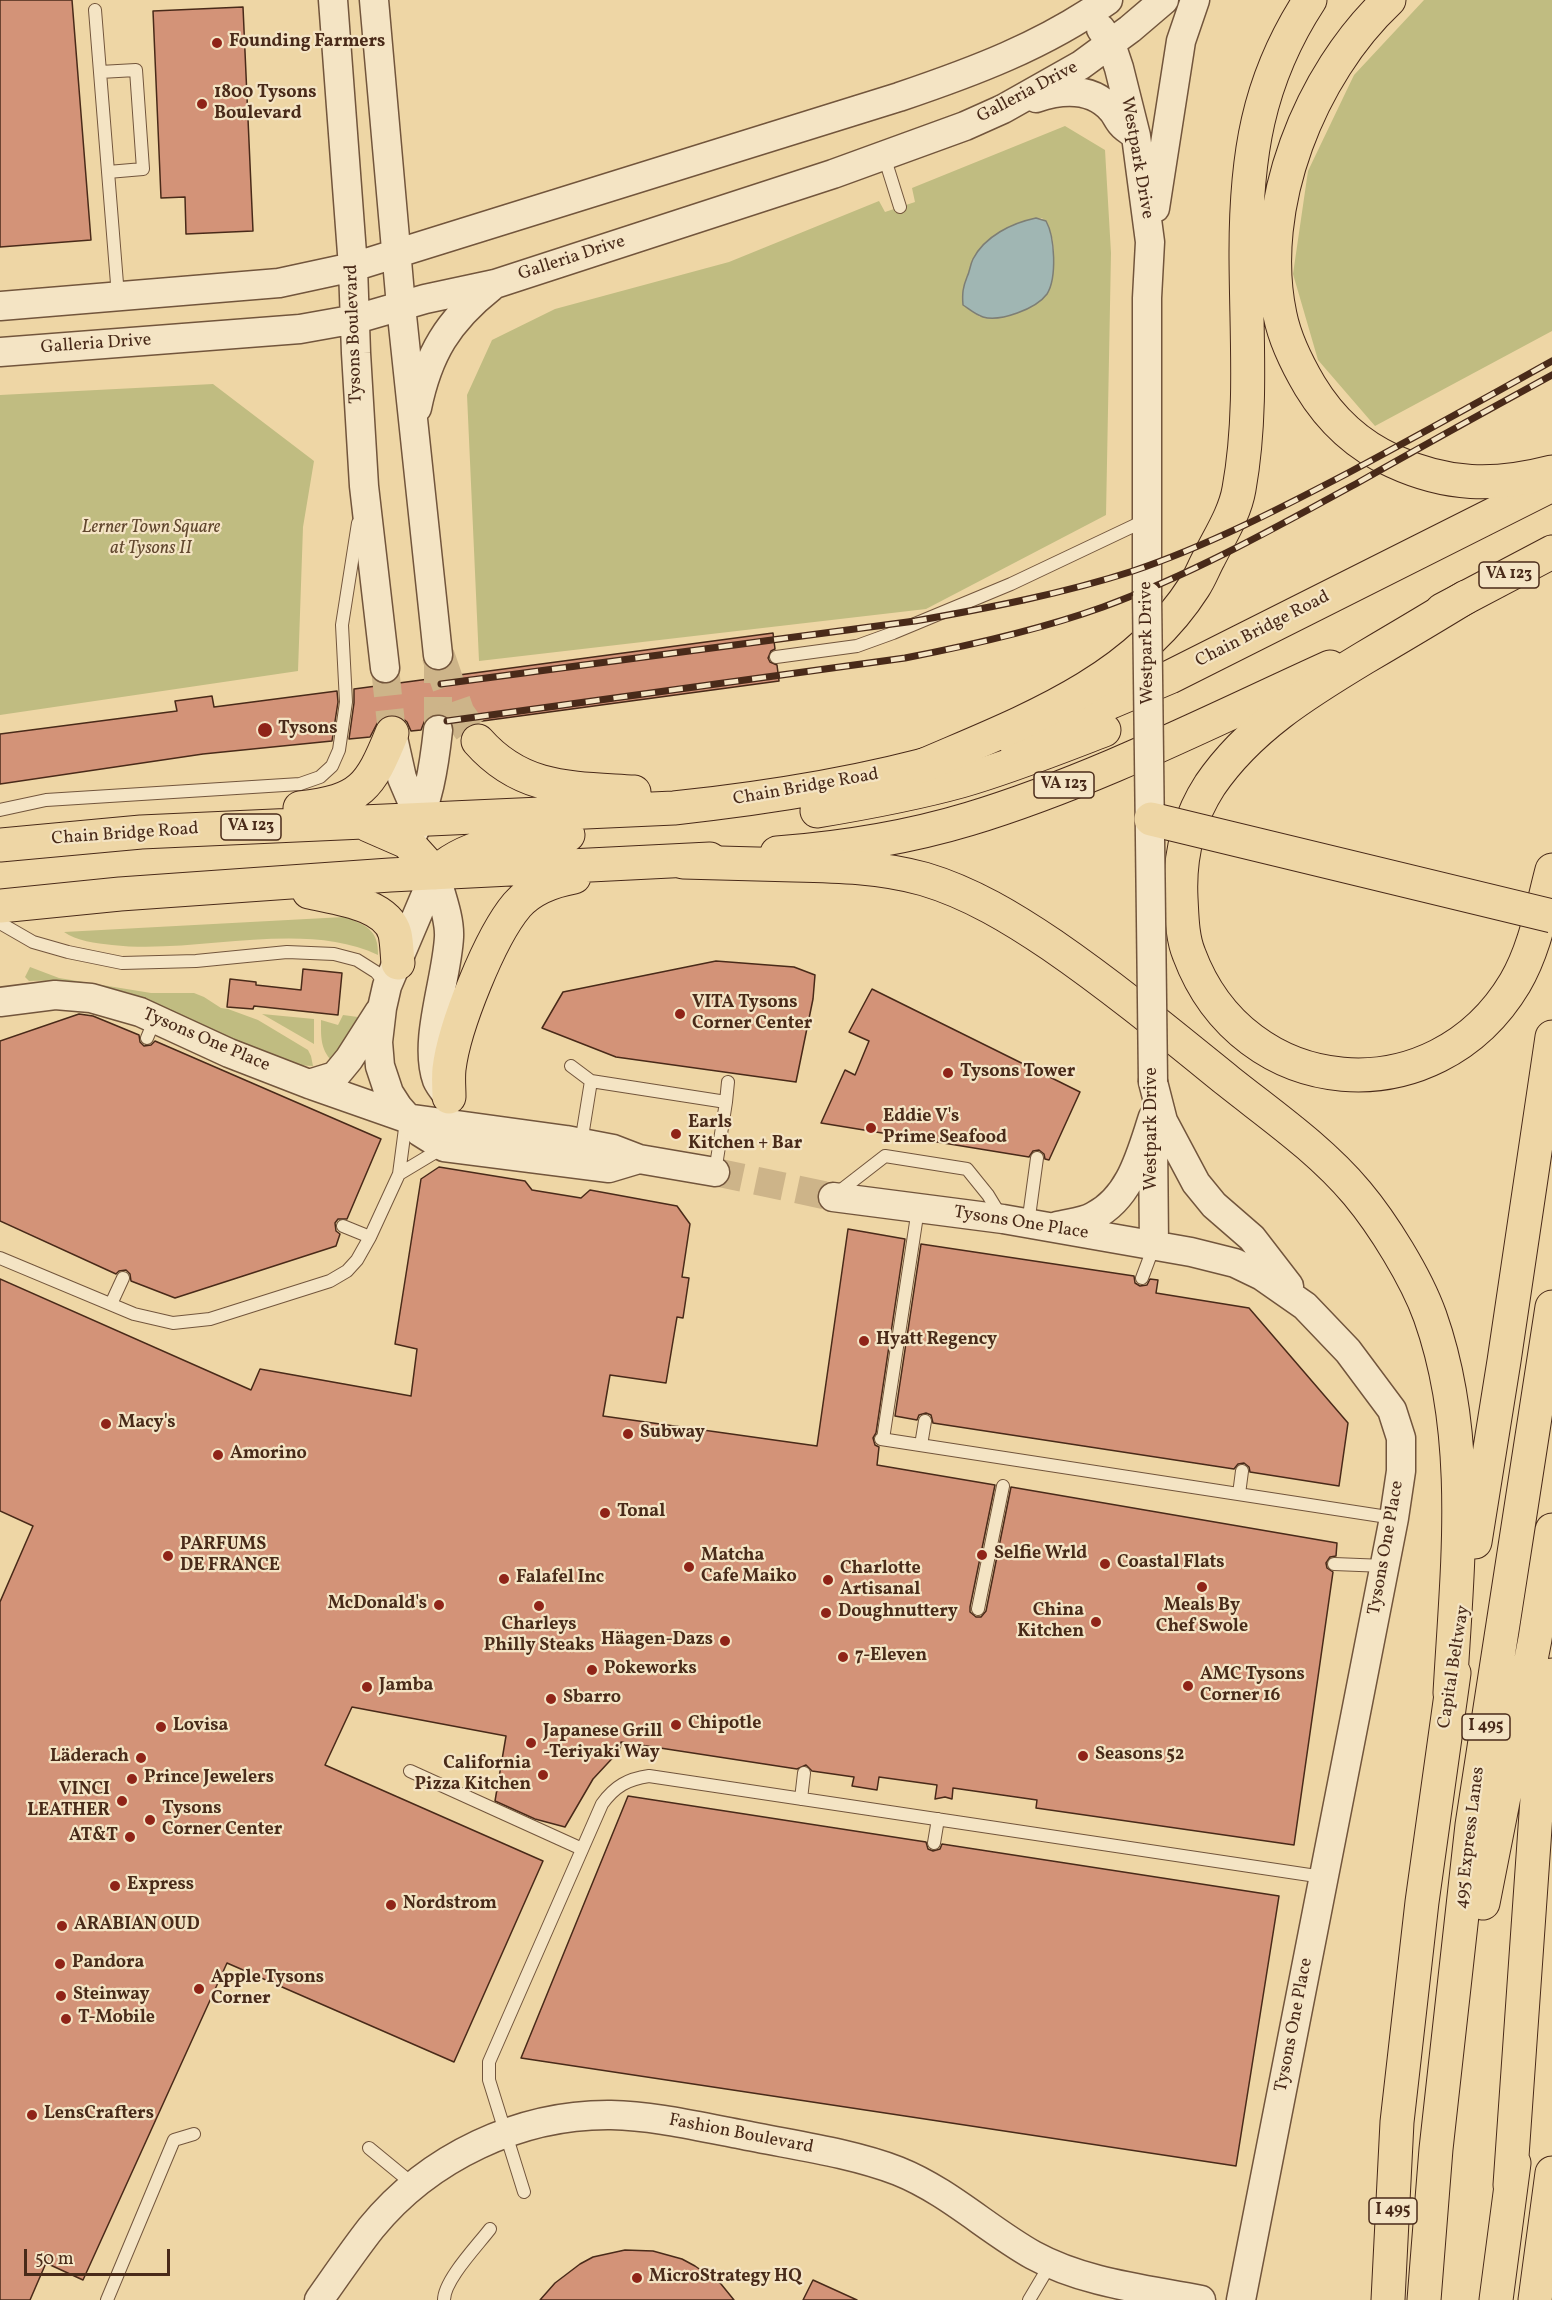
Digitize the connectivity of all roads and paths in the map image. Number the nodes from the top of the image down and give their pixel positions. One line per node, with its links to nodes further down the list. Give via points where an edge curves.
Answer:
1 (333, 0): 18 (street, Tysons Boulevard)
2 (374, 0): 17 (street)
3 (1164, 0): 9 (street)
4 (1195, 0): 16 (street, via 1179,52)
5 (1310, 0): 39 (main road, via 1276,62 1252,147 1246,201 1243,456 1239,491 1226,527 1194,587 1162,628 1125,663 1034,717)
6 (1389, 0): 26 (main road, via 1362,28 1323,86 1287,174 1275,261 1280,316 1288,343 1316,395 1356,440 1376,454 1439,478 1467,482 1494,483)
7 (1093, 4): 9 (street, Westpark Drive); 17 (street, via 1028,47 978,70)
8 (95, 10): 10 (lane)
9 (1111, 44): 11 (street, Galleria Drive); 12 (street, Westpark Drive)
10 (100, 72): 14 (lane); 14 (lane, via 136,70 143,169)
11 (1003, 109): 12 (street, via 1048,94 1082,92 1105,103); 13 (street, Galleria Drive)
12 (1136, 136): 16 (street, Westpark Drive)
13 (884, 156): 15 (lane); 19 (street, Galleria Drive)
14 (108, 172): 20 (lane)
15 (900, 207)
16 (1150, 242): 29 (street, Westpark Drive)
17 (397, 252): 18 (street); 22 (street)
18 (353, 267): 20 (street, via 279,283); 23 (street, Tysons Boulevard)
19 (495, 284): 22 (street, Galleria Drive); 25 (street, via 457,317 438,345 426,374)
20 (118, 297): 21 (street)
21 (0, 306)
22 (401, 306): 23 (street, Galleria Drive); 25 (street)
23 (356, 319): 24 (street, Galleria Drive, via 300,329); 28 (street, Tysons Boulevard)
24 (0, 352)
25 (413, 428): 32 (street)
26 (1552, 472)
27 (1552, 485): 33 (main road, Chain Bridge Road / VA 123)
28 (364, 486): 35 (street, Tysons Boulevard); 41 (lane, via 342,625 346,702 339,750 332,766 320,777 300,784 45,800)
29 (1147, 519): 34 (lane, via 1011,584 893,633 857,646); 42 (street, Westpark Drive, bridge)
30 (1552, 552): 31 (main road, VA 123)
31 (1466, 597): 47 (main road, VA 123, via 1362,653 1131,760 969,819 847,847); 49 (main road, via 1280,712 1228,761 1195,812 1186,839 1180,880 1188,952 1203,985 1221,1011 1248,1038 1288,1062 1333,1075 1402,1070 1472,1035 1495,1011 1529,954)
32 (438, 655)
33 (1215, 655): 39 (main road, Chain Bridge Road / VA 123, via 1080,715); 46 (main road, via 1172,694 1106,729 961,781 798,814 721,824 531,837)
34 (776, 657)
35 (385, 668)
36 (438, 730): 44 (street, via 435,762)
37 (392, 733): 43 (main road, via 380,764 365,786 342,801); 44 (street)
38 (478, 741): 40 (main road, via 513,771 560,787)
39 (922, 766): 40 (main road, Chain Bridge Road / VA 123)
40 (755, 799): 44 (main road, Chain Bridge Road / VA 123)
41 (0, 810)
42 (1151, 819): 55 (main road, bridge); 63 (street, Westpark Drive, bridge)
43 (141, 832): 44 (main road, Chain Bridge Road / VA 123, via 362,823); 45 (main road, Chain Bridge Road / VA 123)
44 (414, 832): 46 (main road); 51 (main road); 52 (street)
45 (0, 845)
46 (461, 854): 50 (main road); 51 (main road)
47 (683, 862): 48 (main road, VA 123); 98 (main road, via 861,867 924,879 1012,918 1094,974 1314,1150 1356,1192 1392,1243 1430,1315 1450,1402 1459,1480)
48 (631, 864): 50 (main road, VA 123); 65 (main road, via 541,886 518,903 496,934 471,996 449,1069)
49 (1552, 870)
50 (505, 871): 51 (main road, VA 123)
51 (435, 873): 52 (main road, VA 123); 57 (street); 65 (street, via 449,934 433,1059 438,1081)
52 (390, 874): 53 (main road, VA 123)
53 (276, 883): 54 (main road, VA 123); 57 (main road, via 358,902 381,916 394,932)
54 (0, 906)
55 (1552, 916)
56 (0, 923): 57 (lane, via 33,942 122,963 287,952 334,954 357,960)
57 (389, 985): 64 (street, via 349,1059 335,1076); 68 (street, via 378,1042 380,1066 389,1093)
58 (0, 1002): 64 (street, Tysons One Place, via 55,995 91,998 140,1012 151,1028)
59 (1552, 1037): 98 (main road, Capital Beltway / I 495)
60 (571, 1066): 61 (lane)
61 (591, 1082): 66 (lane); 69 (lane)
62 (728, 1082): 66 (lane)
63 (1153, 1082): 67 (street, Westpark Drive); 85 (street, via 1163,1121 1196,1183 1214,1205 1252,1238)
64 (309, 1084): 68 (street, Tysons One Place)
65 (448, 1097): 69 (street, via 482,1117)
66 (726, 1102): 73 (lane)
67 (1153, 1117): 77 (street, via 1139,1159 1118,1198 1094,1217); 80 (street, Westpark Drive)
68 (406, 1118): 69 (street, Tysons One Place); 70 (street, Tysons One Place); 74 (lane)
69 (574, 1142): 72 (street, Tysons One Place, via 613,1149)
70 (444, 1147): 72 (street, Tysons One Place, via 609,1168); 74 (lane)
71 (1037, 1158): 77 (lane)
72 (639, 1159): 73 (street, Tysons One Place)
73 (714, 1172)
74 (399, 1174): 79 (lane)
75 (833, 1197): 76 (street, Tysons One Place); 77 (lane, via 885,1156 967,1169 988,1195)
76 (918, 1209): 77 (street, Tysons One Place); 88 (lane, via 882,1439)
77 (1027, 1224): 80 (street, Tysons One Place)
78 (343, 1226): 79 (lane)
79 (370, 1237): 84 (lane, via 347,1271 330,1281 210,1319 173,1323)
80 (1154, 1246): 83 (lane); 85 (street, Tysons One Place, via 1235,1263 1262,1276)
81 (0, 1258): 84 (lane)
82 (123, 1278): 84 (lane)
83 (1142, 1278)
84 (111, 1304)
85 (1305, 1306): 92 (street, Tysons One Place, via 1348,1351 1392,1410 1401,1438)
86 (1552, 1307): 111 (main road, 495 Express Lanes / I 495, via 1472,1825)
87 (925, 1421): 88 (lane)
88 (921, 1445): 91 (lane)
89 (1242, 1471): 91 (lane)
90 (1003, 1486): 96 (lane)
91 (1239, 1494): 92 (lane)
92 (1394, 1518): 95 (street, Tysons One Place)
93 (1552, 1530): 111 (main road, via 1535,1639)
94 (1334, 1564): 95 (lane)
95 (1385, 1566): 105 (street, Tysons One Place)
96 (978, 1609)
97 (1552, 1675): 113 (main road, via 1538,1785)
98 (1450, 1693): 107 (main road, Capital Beltway / I 495)
99 (410, 1771): 104 (lane)
100 (804, 1773): 101 (lane)
101 (801, 1799): 102 (lane); 104 (lane, via 649,1776 633,1778 618,1785 602,1804)
102 (938, 1819): 103 (lane); 105 (lane)
103 (934, 1843)
104 (582, 1849): 108 (lane, via 489,2062 489,2080)
105 (1323, 1877): 124 (street, Tysons One Place)
106 (1552, 1912): 113 (main road)
107 (1397, 2122): 125 (main road); 126 (main road, Capital Beltway / I 495)
108 (505, 2132): 114 (street, Fashion Boulevard, via 467,2150); 115 (lane); 118 (street, Fashion Boulevard, via 571,2118 642,2117 856,2159 899,2172 933,2189 1033,2255)
109 (194, 2134): 119 (lane, via 174,2139)
110 (369, 2148): 114 (lane)
111 (1436, 2149): 127 (main road, 495 Express Lanes / I 495)
112 (1552, 2173): 129 (main road)
113 (1510, 2185): 128 (main road)
114 (415, 2186): 120 (street, Fashion Boulevard, via 372,2227)
115 (524, 2192)
116 (1552, 2216): 130 (main road)
117 (490, 2229): 121 (lane, via 453,2277)
118 (1052, 2263): 122 (lane); 123 (street, Fashion Boulevard, via 1086,2276)
119 (107, 2300)
120 (319, 2300)
121 (444, 2300)
122 (1029, 2300)
123 (1201, 2300)
124 (1241, 2300)
125 (1371, 2300)
126 (1388, 2300)
127 (1424, 2300)
128 (1496, 2300)
129 (1535, 2300)
130 (1548, 2300)

